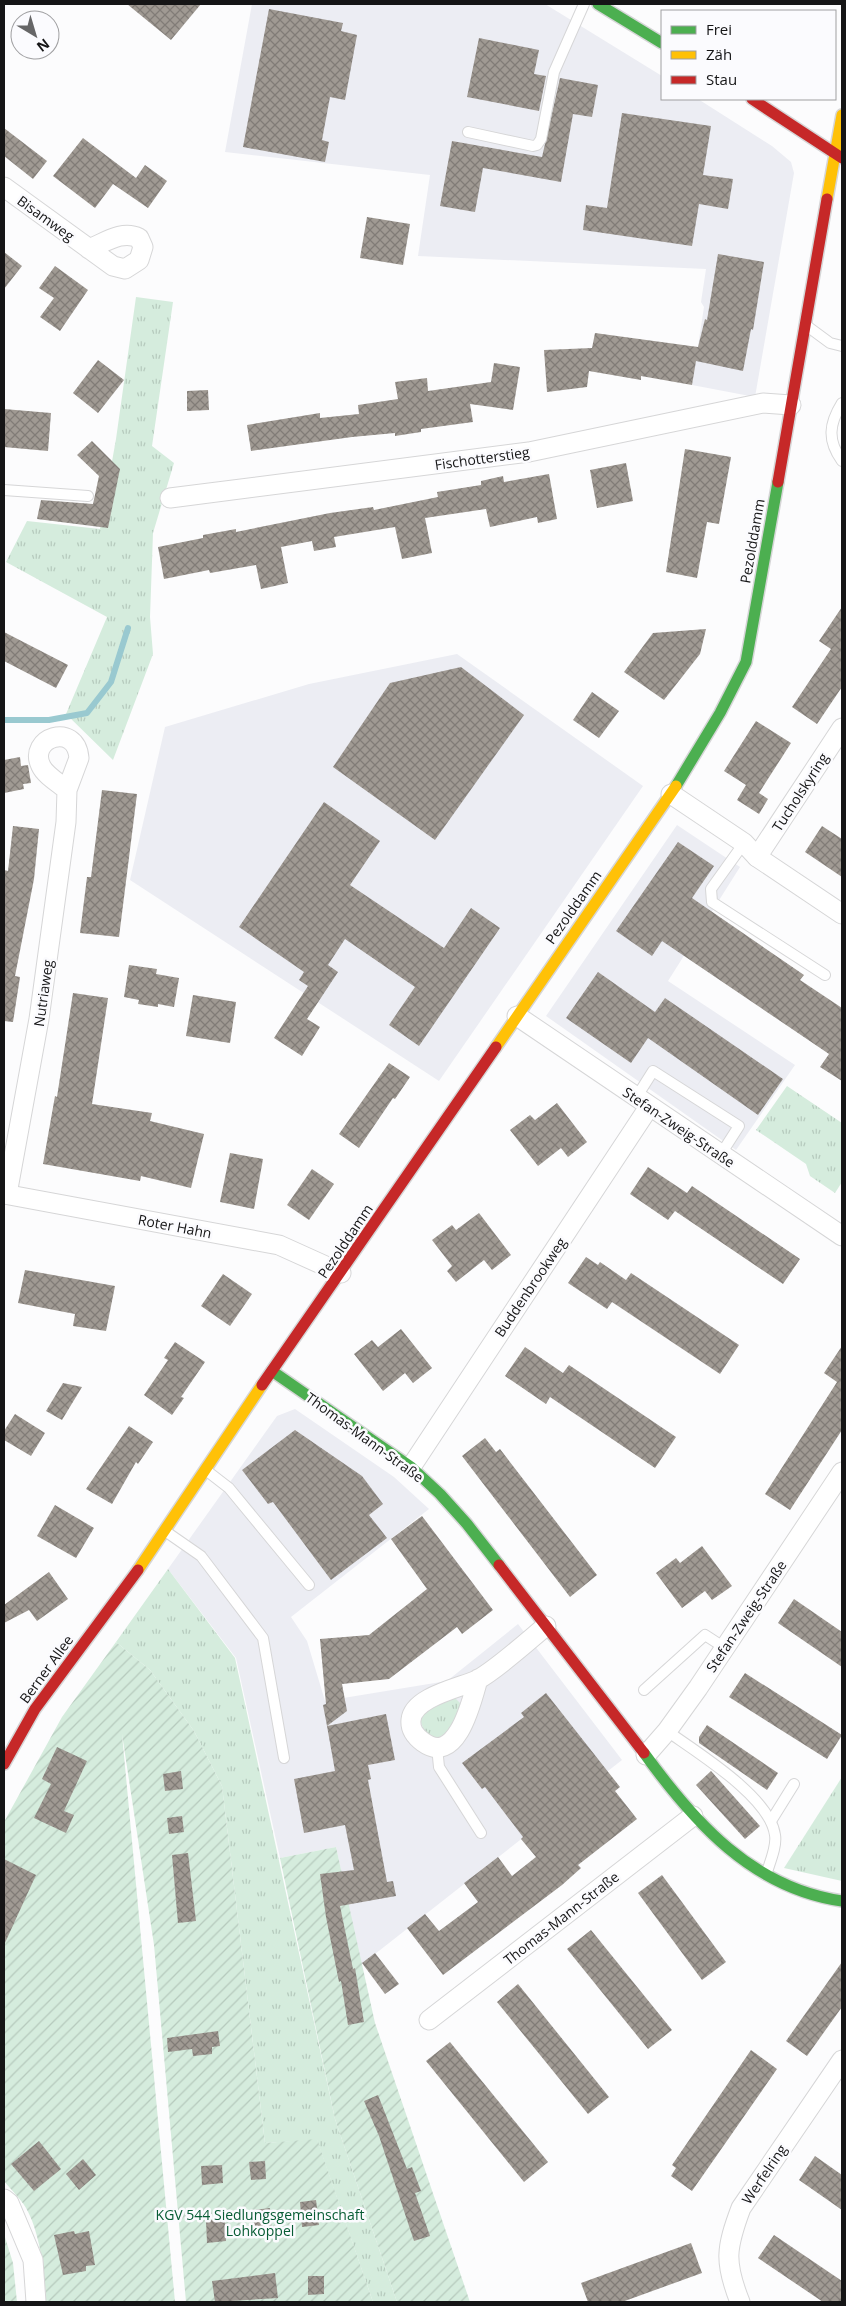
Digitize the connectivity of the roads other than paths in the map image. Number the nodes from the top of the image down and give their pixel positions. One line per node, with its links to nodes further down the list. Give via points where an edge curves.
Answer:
1 (584, 4): 6 (lane, via 554,72 541,139 537,145)
2 (598, 4): 3 (street)
3 (661, 42)
4 (754, 100): 7 (street)
5 (842, 115): 7 (street, Pezolddamm)
6 (468, 132)
7 (839, 156): 10 (street, Pezolddamm)
8 (4, 187): 9 (street, Bisamweg)
9 (89, 249)
10 (805, 324): 11 (lane, via 830,343); 13 (street, Pezolddamm)
11 (842, 346)
12 (842, 403): 14 (lane, via 832,418 831,433)
13 (791, 405): 17 (street, Fischotterstieg, via 763,403 529,452); 20 (street, Pezolddamm, via 746,662 711,731)
14 (842, 461)
15 (4, 490): 16 (lane)
16 (88, 496)
17 (170, 498)
18 (842, 728): 22 (street, Tucholskyring)
19 (67, 790): 28 (street, Nutriaweg, via 66,822 39,1019)
20 (671, 794): 21 (street); 25 (street, Pezolddamm)
21 (744, 843): 22 (street); 24 (lane, via 711,889 712,902)
22 (757, 857): 23 (street)
23 (842, 914)
24 (825, 976)
25 (517, 1016): 26 (street, Stefan-Zweig-Straße); 30 (street, Pezolddamm)
26 (643, 1102): 27 (street, Stefan-Zweig-Straße); 27 (lane, via 653,1071 739,1126); 32 (street, Buddenbrookweg)
27 (721, 1154): 29 (street, Stefan-Zweig-Straße)
28 (5, 1194): 30 (street, Roter Hahn, via 279,1245)
29 (842, 1236)
30 (341, 1273): 31 (street, Pezolddamm)
31 (272, 1371): 32 (street, Thomas-Mann-Straße); 33 (street, Pezolddamm)
32 (411, 1467): 38 (street, Thomas-Mann-Straße, via 467,1524)
33 (206, 1470): 35 (street, Pezolddamm); 36 (lane, via 229,1488)
34 (842, 1472): 39 (street, Stefan-Zweig-Straße)
35 (164, 1530): 37 (street, Pezolddamm, via 149,1556); 45 (lane, via 201,1556 263,1638)
36 (309, 1586)
37 (101, 1619): 46 (street, Berner Allee, via 35,1709)
38 (546, 1626): 40 (street); 44 (street, Thomas-Mann-Straße)
39 (725, 1648): 41 (lane, via 705,1635); 42 (street, Stefan-Zweig-Straße)
40 (478, 1679): 43 (street, via 467,1717 458,1734 451,1742); 43 (street, via 427,1700 412,1712 411,1728 415,1735 424,1744)
41 (644, 1690)
42 (667, 1730): 44 (street, Stefan-Zweig-Straße); 49 (lane, via 735,1781 767,1811)
43 (438, 1748): 50 (lane, via 439,1767)
44 (646, 1755): 48 (street, Thomas-Mann-Straße)
45 (284, 1758)
46 (4, 1764)
47 (794, 1784): 49 (lane)
48 (693, 1816): 51 (street, Thomas-Mann-Straße, via 730,1852); 53 (street, Thomas-Mann-Straße)
49 (771, 1821): 51 (lane, via 776,1837)
50 (481, 1833)
51 (767, 1874): 52 (street, Thomas-Mann-Straße, via 804,1892)
52 (842, 1901)
53 (429, 2020)
54 (842, 2060): 57 (street, Werfelring, via 741,2208 728,2253 730,2275)
55 (4, 2199): 56 (street, via 9,2203 33,2260)
56 (36, 2302)
57 (740, 2302)

